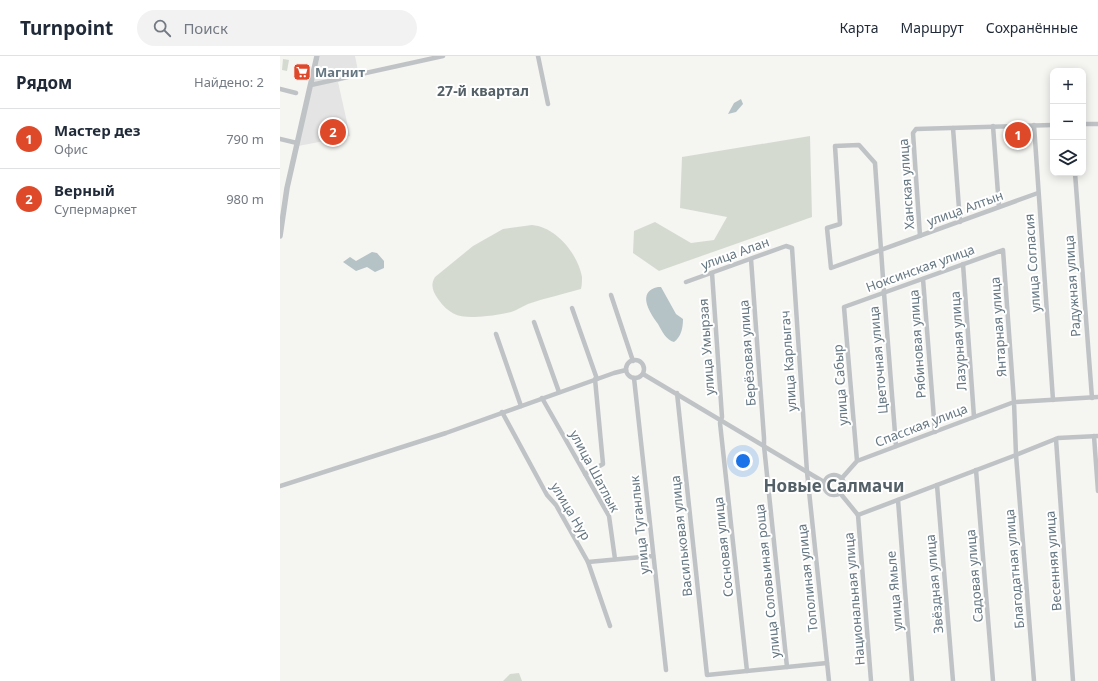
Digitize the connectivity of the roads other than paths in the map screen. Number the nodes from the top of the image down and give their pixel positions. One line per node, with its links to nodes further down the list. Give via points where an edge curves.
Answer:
1 (317, 56): 4 (street)
2 (443, 56): 4 (street)
3 (538, 56): 7 (street)
4 (311, 85): 15 (street)
5 (280, 89): 6 (street)
6 (296, 93)
7 (548, 104)
8 (1086, 124): 9 (street)
9 (1098, 124)
10 (1034, 125): 11 (street); 12 (street); 17 (street, улица Согласия)
11 (1050, 125)
12 (993, 126): 13 (street); 18 (street)
13 (954, 128): 19 (street); 21 (street, Ханская улица, via 919,128 914,131)
14 (280, 139): 15 (street)
15 (297, 143): 20 (street)
16 (1075, 176): 45 (street, Радужная улица)
17 (1038, 193): 18 (street, улица Алтын); 46 (street, улица Согласия)
18 (999, 207): 19 (street, улица Алтын)
19 (960, 222): 21 (street, улица Алтын)
20 (280, 236)
21 (920, 236): 24 (street, улица Алтын)
22 (792, 248): 25 (street, улица Алан, via 786,246); 60 (street, улица Карлыгач)
23 (1003, 250): 26 (street, Ноксинская улица); 47 (street, Янтарная улица)
24 (881, 251): 24 (street, улица Алтын, via 875,163 859,145 835,146 840,224 827,228 831,268); 30 (street, Цветочная улица)
25 (752, 259): 27 (street, улица Алан); 55 (street, Берёзовая улица)
26 (963, 264): 28 (street, Ноксинская улица); 50 (street, Лазурная улица)
27 (712, 273): 29 (street, улица Алан); 51 (street, улица Умырзая)
28 (923, 279): 30 (street, Ноксинская улица); 52 (street, Рябиновая улица)
29 (686, 282)
30 (884, 293): 32 (street, Ноксинская улица); 56 (street, Цветочная улица)
31 (611, 295): 36 (street)
32 (844, 307): 58 (street, улица Сабыр)
33 (572, 308): 40 (street)
34 (534, 322): 41 (street)
35 (496, 334): 48 (street)
36 (633, 360): 37 (street); 38 (street, via 642,364)
37 (626, 370): 39 (street, via 630,377); 40 (street)
38 (643, 374): 39 (street); 42 (street)
39 (634, 378): 70 (street, улица Туганлык)
40 (596, 379): 41 (street); 61 (street, via 603,464)
41 (559, 392): 44 (street)
42 (677, 393): 51 (street); 77 (street, Васильковая улица, via 707,675)
43 (1098, 397): 45 (street, Спасская улица)
44 (542, 398): 48 (street); 61 (street, улица Шатлык)
45 (1092, 398): 46 (street, Спасская улица)
46 (1052, 400): 47 (street, Спасская улица)
47 (1014, 402): 50 (street, Спасская улица); 57 (street, Янтарная улица)
48 (521, 406): 49 (street)
49 (502, 412): 65 (street, via 446,433); 72 (street, улица Нур, via 547,495 556,505)
50 (974, 417): 52 (street, Спасская улица)
51 (721, 420): 55 (street); 77 (street, Сосновая улица)
52 (935, 432): 56 (street, Спасская улица)
53 (1096, 436): 54 (street); 66 (street)
54 (1056, 440): 57 (street); 84 (street, Весенняя улица)
55 (764, 446): 60 (street); 75 (street, улица Соловьиная роща)
56 (896, 446): 58 (street, Спасская улица)
57 (1016, 455): 59 (street); 83 (street, Благодатная улица)
58 (856, 461): 62 (street, Спасская улица)
59 (976, 470): 64 (street); 82 (street, Садовая улица)
60 (807, 472): 63 (street); 74 (street, Тополиная улица)
61 (585, 474): 71 (street, улица Шатлык, via 609,516)
62 (842, 478): 63 (street, via 834,474); 67 (street, via 844,486)
63 (824, 482): 67 (street, via 828,494)
64 (937, 485): 68 (street); 81 (street, Звёздная улица)
65 (280, 486)
66 (1098, 491)
67 (840, 493): 69 (street)
68 (898, 500): 69 (street); 80 (street, улица Ямьле)
69 (858, 515): 79 (street, Национальная улица)
70 (653, 556): 71 (street); 76 (street, улица Туганлык)
71 (614, 559): 72 (street)
72 (588, 562): 73 (street, улица Нур)
73 (610, 626)
74 (827, 663): 75 (street); 78 (street, Тополиная улица)
75 (787, 667): 77 (street)
76 (666, 670)
77 (747, 671)
78 (829, 681)
79 (872, 681)
80 (912, 681)
81 (953, 681)
82 (993, 681)
83 (1034, 681)
84 (1073, 681)

